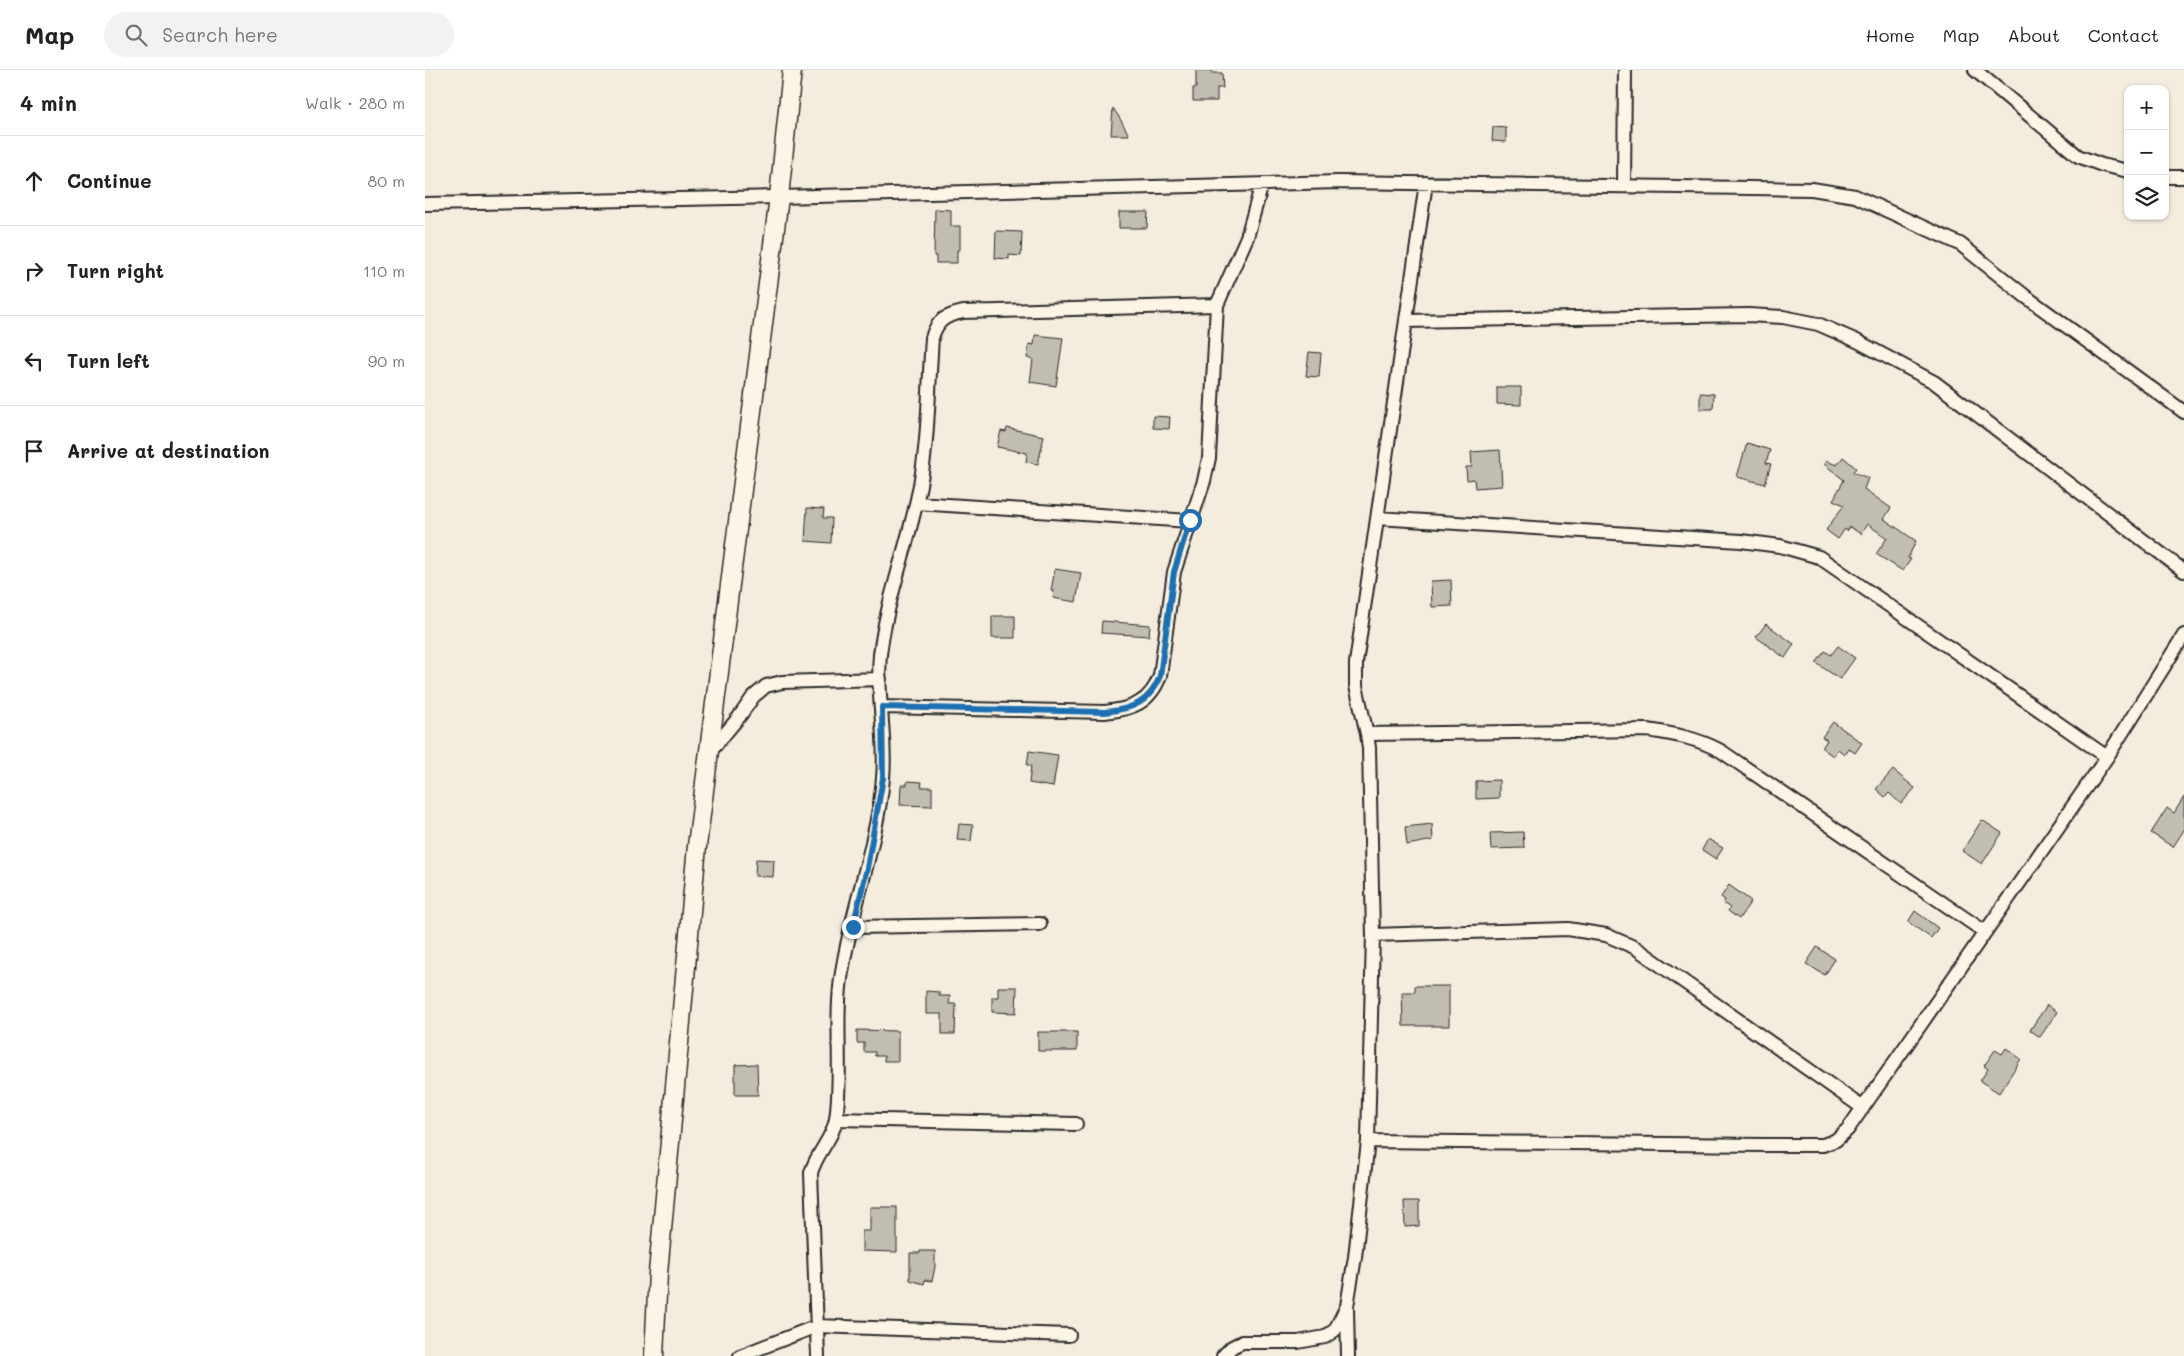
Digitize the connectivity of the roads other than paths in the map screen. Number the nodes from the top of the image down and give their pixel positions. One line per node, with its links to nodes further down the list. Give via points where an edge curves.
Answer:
1 (792, 70): 10 (street)
2 (1625, 70): 9 (street)
3 (1975, 70): 4 (street, via 2078,156)
4 (2124, 170)
5 (2169, 177): 6 (street)
6 (2184, 177)
7 (1426, 183): 8 (street); 9 (street); 13 (street)
8 (1262, 184): 10 (street); 12 (street, via 1247,237)
9 (1624, 186): 14 (street, via 1812,189 1855,196 1960,244 2025,296)
10 (779, 197): 11 (street); 23 (street)
11 (425, 204)
12 (1217, 305): 15 (street, via 963,312 941,320 935,326 933,338 924,458); 17 (street, via 1209,458)
13 (1406, 321): 16 (street); 18 (street, via 1748,315 1818,324 1935,382)
14 (2184, 412)
15 (917, 503): 17 (street); 20 (street, via 885,622)
16 (1377, 518): 22 (street, via 1356,663 1356,686); 24 (street, via 1741,541 1781,546 1819,557)
17 (1190, 520): 21 (street, via 1174,572 1160,676 1155,690 1147,699 1105,712)
18 (2184, 571)
19 (2184, 635): 24 (street)
20 (880, 679): 21 (street); 23 (street, via 782,682 766,686 753,696)
21 (882, 707): 26 (street, via 883,778)
22 (1367, 734): 27 (street, via 1647,730 1701,740); 28 (street)
23 (708, 754): 36 (street, via 658,1273)
24 (2107, 757): 27 (street)
25 (1040, 924): 26 (street)
26 (853, 927): 30 (street, via 847,942 839,1000)
27 (1985, 932): 29 (street)
28 (1373, 935): 29 (street, via 1568,929 1606,935 1636,948); 32 (street)
29 (1863, 1108): 32 (street, via 1836,1140 1823,1144)
30 (836, 1119): 31 (street); 34 (street, via 811,1173)
31 (1077, 1124)
32 (1368, 1141): 33 (street)
33 (1347, 1306): 39 (street, via 1335,1330 1325,1337 1298,1342 1242,1342); 40 (street)
34 (817, 1326): 35 (street); 37 (street); 38 (street)
35 (1069, 1335)
36 (654, 1356)
37 (740, 1356)
38 (818, 1356)
39 (1223, 1356)
40 (1348, 1356)

